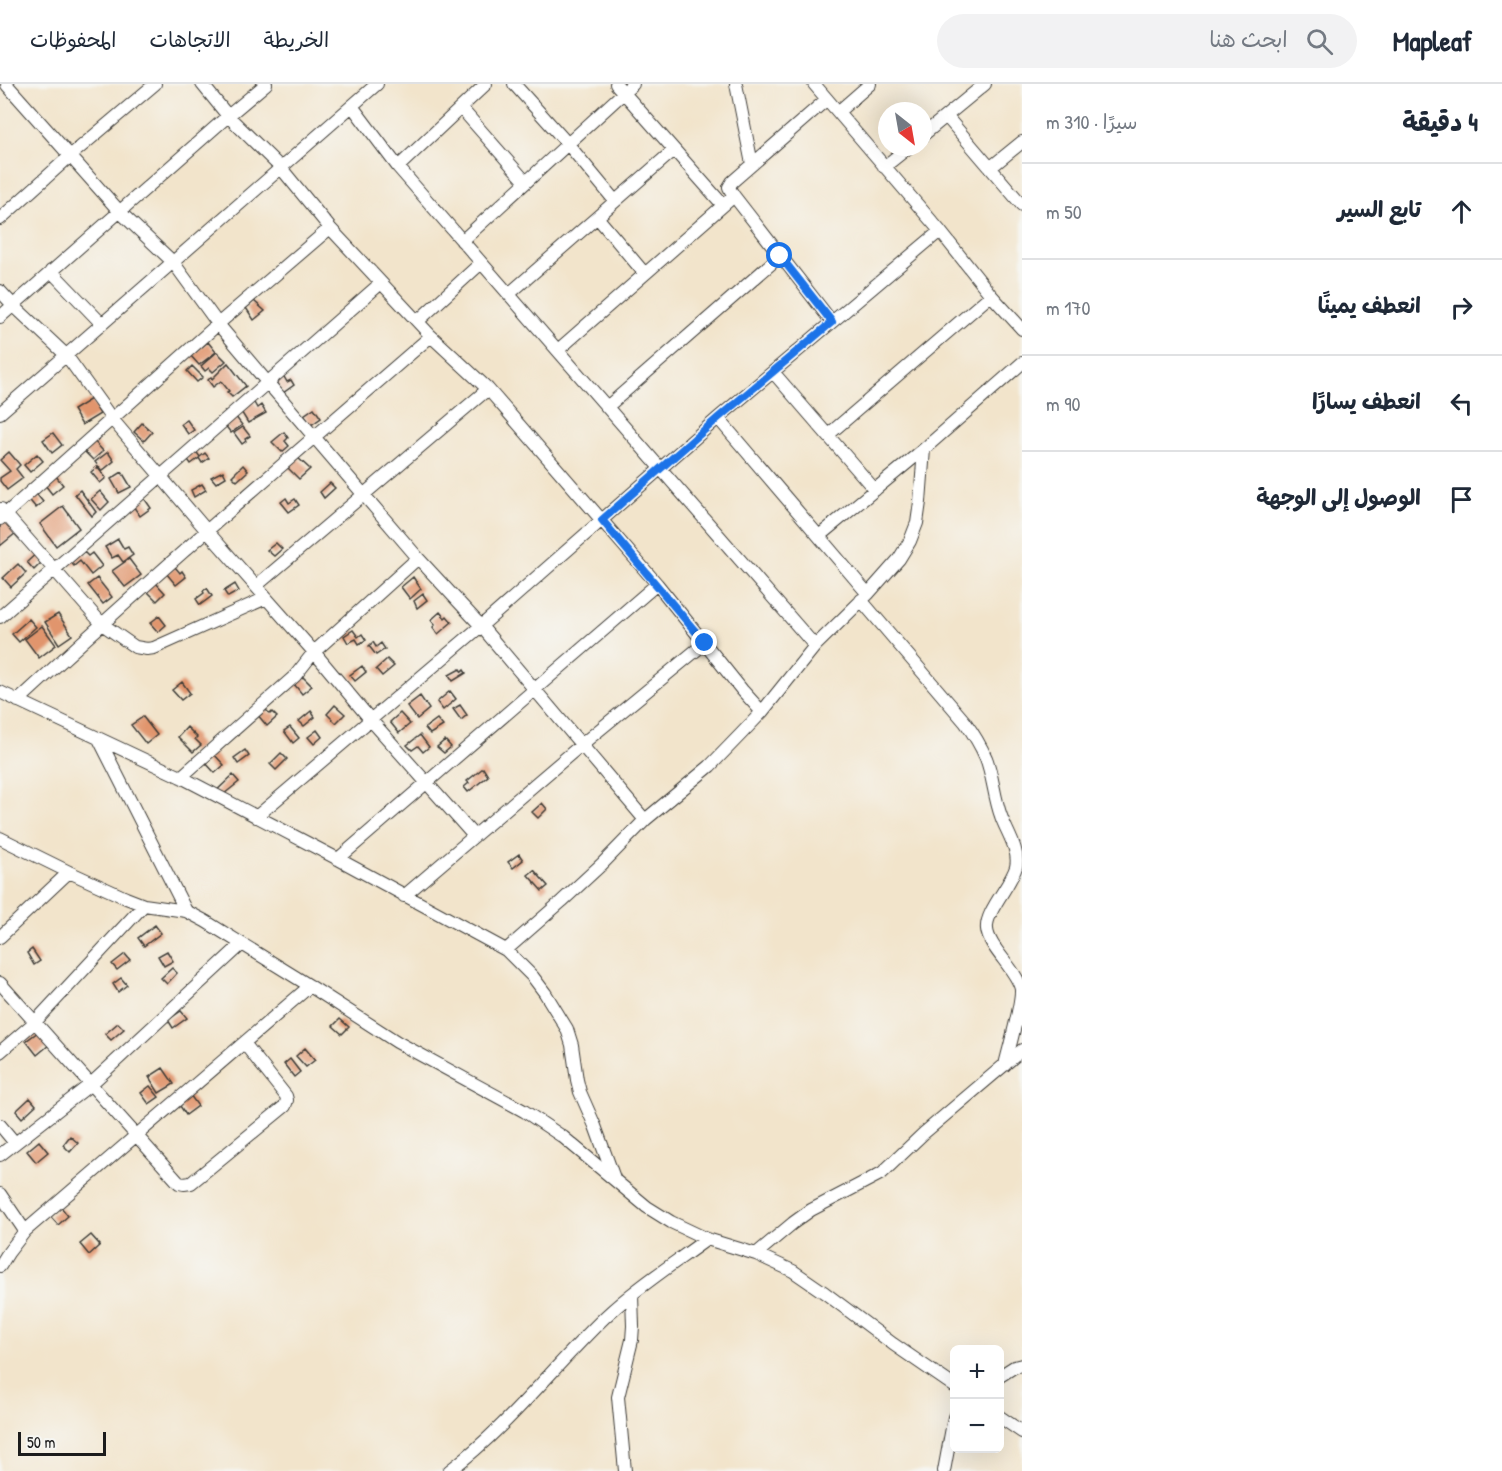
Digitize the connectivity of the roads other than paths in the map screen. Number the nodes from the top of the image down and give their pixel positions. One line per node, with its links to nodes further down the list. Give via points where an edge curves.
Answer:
1 (155, 84): 23 (street)
2 (202, 84): 17 (street)
3 (266, 84): 17 (street)
4 (377, 84): 14 (street)
5 (486, 84): 15 (street)
6 (514, 84): 21 (street)
7 (736, 84): 25 (street)
8 (814, 84): 13 (street)
9 (870, 84): 16 (street)
10 (985, 84): 18 (street)
11 (5, 87): 23 (street)
12 (624, 87): 21 (street); 22 (street)
13 (827, 99): 16 (street); 25 (street)
14 (352, 106): 26 (street); 28 (street)
15 (461, 108): 26 (street); 30 (street)
16 (838, 112): 27 (street)
17 (228, 116): 28 (street); 35 (street)
18 (946, 116): 19 (street); 29 (street)
19 (932, 128)
20 (1022, 142): 29 (street)
21 (567, 143): 30 (street); 32 (street)
22 (674, 150): 32 (street); 33 (street)
23 (70, 156): 35 (street); 37 (street)
24 (898, 156): 27 (street)
25 (752, 164): 31 (street, via 729,186)
26 (398, 167): 40 (street)
27 (884, 167): 39 (street)
28 (281, 168): 38 (street); 42 (street)
29 (990, 168): 34 (street)
30 (526, 182): 40 (street)
31 (734, 196): 33 (street); 41 (street)
32 (615, 201): 36 (street)
33 (723, 205): 45 (street)
34 (1022, 205)
35 (120, 212): 42 (street); 44 (street)
36 (597, 217): 45 (street); 48 (street)
37 (0, 219)
38 (330, 228): 46 (street); 55 (street)
39 (940, 231): 49 (street); 53 (street)
40 (462, 241): 43 (street)
41 (780, 256): 53 (street); 64 (street)
42 (173, 262): 54 (street); 55 (street)
43 (481, 263): 48 (street); 52 (street)
44 (51, 271): 50 (street); 54 (street)
45 (645, 274): 58 (street)
46 (381, 283): 52 (street); 62 (street)
47 (0, 291): 50 (street)
48 (509, 294): 58 (street)
49 (991, 295): 56 (street); 68 (street)
50 (13, 305): 51 (street); 59 (street)
51 (0, 317)
52 (418, 321): 57 (street)
53 (832, 322): 61 (street)
54 (102, 324): 59 (street)
55 (218, 324): 62 (street); 67 (street)
56 (1021, 326)
57 (431, 336): 63 (street); 69 (street)
58 (558, 350): 64 (street)
59 (66, 356): 65 (street); 67 (street)
60 (1022, 363): 70 (street)
61 (772, 372): 66 (street); 68 (street)
62 (267, 382): 69 (street); 72 (street)
63 (488, 389): 74 (street); 76 (street)
64 (607, 407): 71 (street)
65 (0, 413)
66 (718, 418): 71 (street); 78 (street)
67 (112, 419): 72 (street); 75 (street)
68 (828, 435): 73 (street)
69 (314, 437): 74 (street); 77 (street)
70 (924, 448): 73 (street); 83 (street, via 917,523 910,541)
71 (661, 469): 76 (street); 89 (street)
72 (160, 475): 77 (street); 80 (street)
73 (875, 490): 78 (street)
74 (363, 495): 79 (street); 82 (street)
75 (2, 514): 80 (street)
76 (602, 520): 81 (street); 87 (street)
77 (207, 531): 82 (street); 86 (street)
78 (819, 536): 83 (street)
79 (418, 558): 87 (street); 90 (street)
80 (53, 569): 85 (street); 86 (street)
81 (657, 584): 88 (street); 91 (street)
82 (256, 586): 84 (street)
83 (865, 597): 89 (street); 118 (street, via 977,739 1015,849 1015,871 989,917 987,929 1021,989)
84 (266, 598): 86 (street, via 147,650 135,647); 90 (street)
85 (0, 616)
86 (102, 624): 93 (street)
87 (481, 626): 91 (street); 95 (street)
88 (705, 643): 94 (street); 97 (street)
89 (815, 646): 94 (street)
90 (314, 652): 95 (street); 98 (street, via 295,676)
91 (534, 689): 97 (street); 99 (street)
92 (0, 692): 93 (street)
93 (18, 701): 96 (street)
94 (762, 712): 101 (street, via 710,765)
95 (370, 719): 99 (street); 100 (street)
96 (99, 739): 98 (street); 108 (street)
97 (581, 745): 101 (street); 102 (street)
98 (181, 777): 100 (street)
99 (427, 782): 102 (street); 104 (street)
100 (256, 817): 104 (street)
101 (645, 820): 111 (street)
102 (474, 836): 106 (street)
103 (1, 839): 105 (street)
104 (338, 859): 106 (street)
105 (69, 873): 107 (street); 109 (street)
106 (404, 896): 111 (street)
107 (144, 905): 108 (street); 114 (street)
108 (186, 911): 110 (street)
109 (0, 937)
110 (242, 944): 113 (street); 119 (street)
111 (506, 950): 124 (street, via 533,977 567,1029 580,1092)
112 (0, 983): 114 (street)
113 (310, 986): 115 (street); 124 (street, via 397,1042 524,1111)
114 (35, 1022): 117 (street); 119 (street)
115 (244, 1043): 121 (street); 121 (street, via 286,1096 285,1106 191,1183 179,1183)
116 (1022, 1050): 118 (street)
117 (0, 1052)
118 (1005, 1065): 128 (street, via 882,1173 811,1210)
119 (91, 1084): 121 (street); 122 (street)
120 (0, 1125): 122 (street)
121 (137, 1135): 126 (street)
122 (15, 1143): 123 (street)
123 (0, 1155)
124 (614, 1179): 127 (street, via 647,1208)
125 (0, 1194): 126 (street)
126 (25, 1231): 129 (street)
127 (707, 1239): 128 (street); 130 (street)
128 (756, 1254): 133 (street, via 793,1271)
129 (0, 1266)
130 (632, 1295): 137 (street, via 582,1340 501,1427); 138 (street, via 632,1340 618,1396)
131 (1022, 1365): 132 (street)
132 (1004, 1373)
133 (950, 1383)
134 (1004, 1420): 135 (street)
135 (1022, 1432)
136 (950, 1444): 139 (street)
137 (449, 1471)
138 (625, 1471)
139 (944, 1471)

